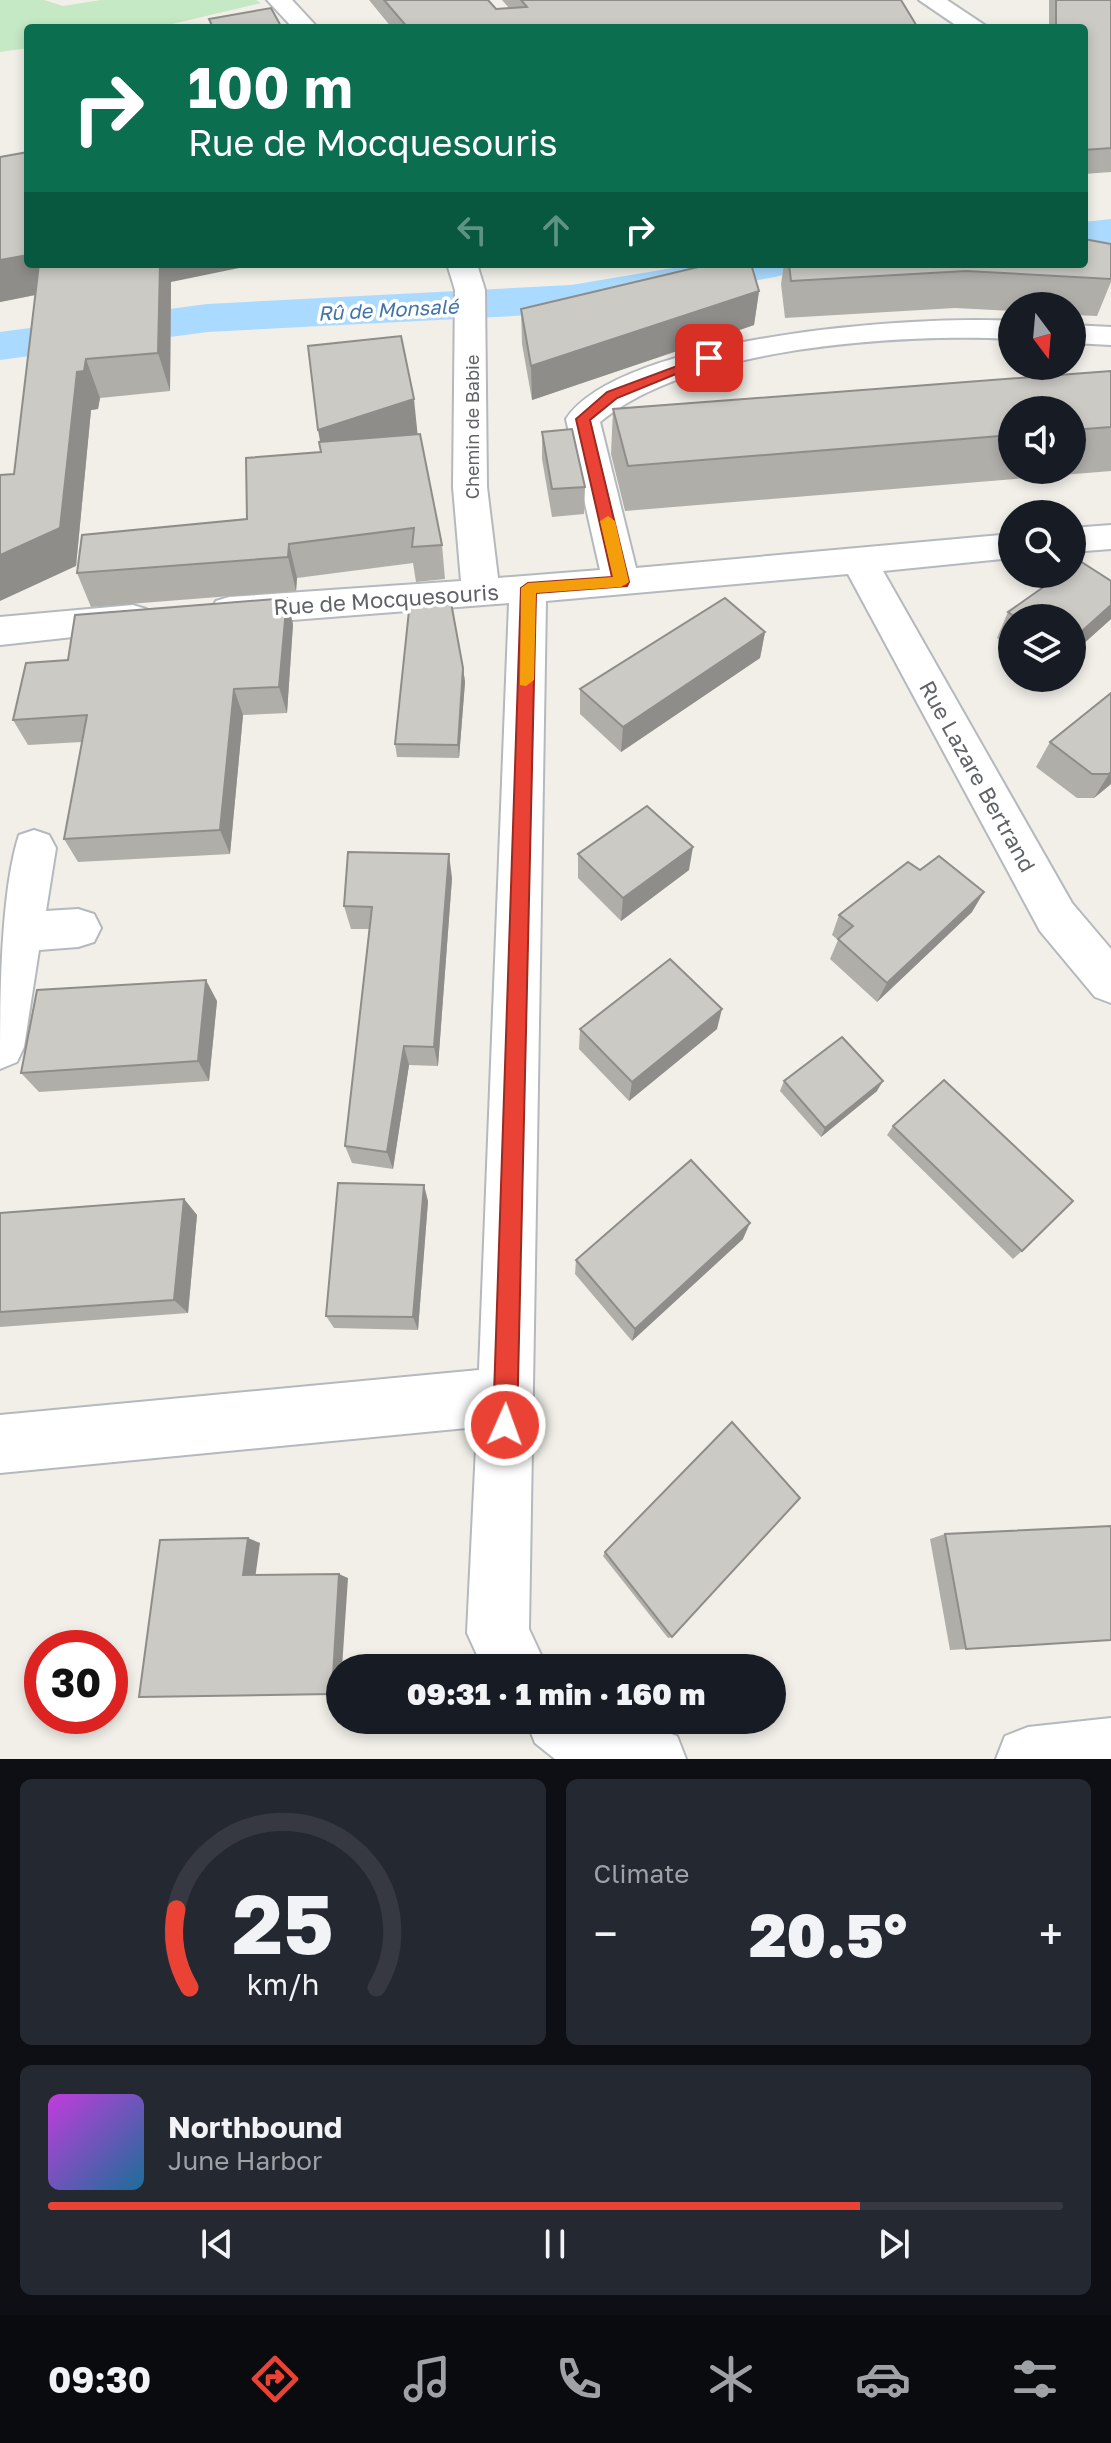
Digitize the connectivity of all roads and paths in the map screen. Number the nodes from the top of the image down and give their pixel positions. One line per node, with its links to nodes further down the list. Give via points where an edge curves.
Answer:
1 (279, 0): 3 (street)
2 (931, 0): 4 (street)
3 (302, 24)
4 (970, 24)
5 (468, 290): 15 (street, Chemin de Babie, via 470,487)
6 (998, 329): 13 (street, via 842,336 709,358 612,395 583,419)
7 (1086, 335): 8 (street)
8 (1111, 336)
9 (1111, 537): 10 (street)
10 (1086, 539)
11 (998, 547): 12 (street, Rue de Mocquesouris)
12 (859, 560): 13 (street, Rue de Mocquesouris); 20 (street, Rue Lazare Bertrand, via 1062,927)
13 (621, 582): 14 (street, Rue de Mocquesouris)
14 (528, 588): 15 (street, Rue de Mocquesouris); 22 (street)
15 (481, 591): 16 (street, Rue de Mocquesouris)
16 (0, 631)
17 (34, 848): 19 (street)
18 (78, 928): 19 (street)
19 (20, 932): 21 (street)
20 (1111, 982)
21 (0, 1047)
22 (506, 1396): 23 (street); 24 (street, via 498,1633)
23 (0, 1444)
24 (509, 1654)
25 (575, 1734): 27 (street)
26 (1111, 1750): 28 (street)
27 (654, 1759)
28 (1028, 1759)

